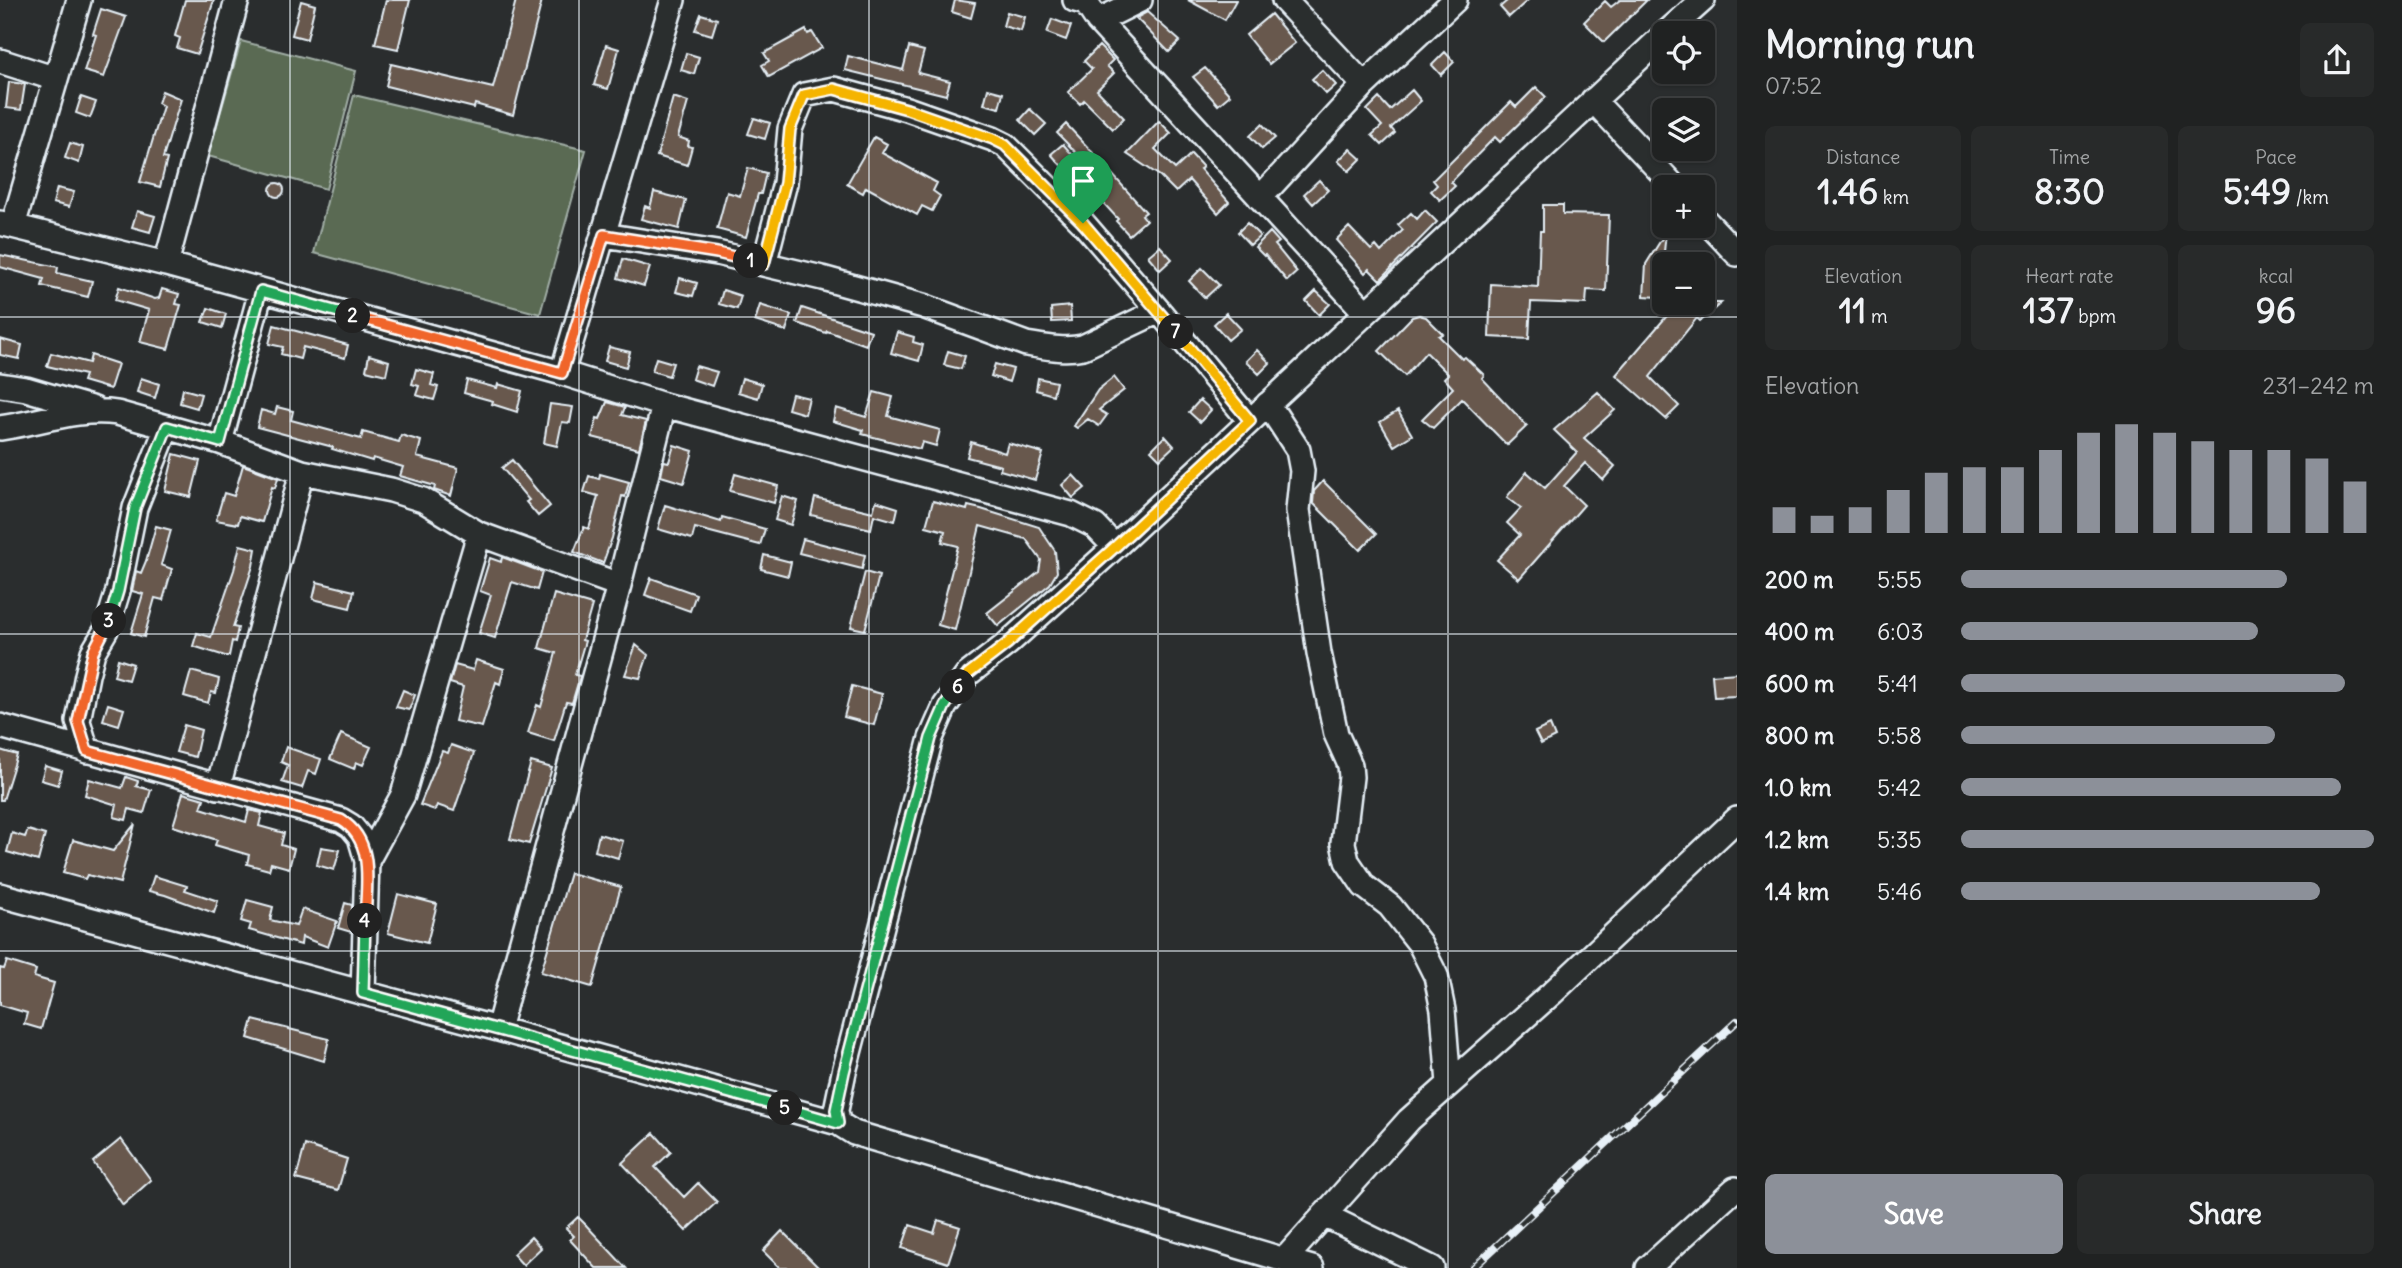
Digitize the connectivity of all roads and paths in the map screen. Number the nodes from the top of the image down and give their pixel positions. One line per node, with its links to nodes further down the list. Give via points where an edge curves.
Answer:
1 (79, 0): 13 (street)
2 (237, 0): 22 (street)
3 (673, 0): 20 (street)
4 (1075, 0): 10 (street, via 1086,3)
5 (1140, 0): 10 (street)
6 (1284, 0): 14 (street)
7 (1455, 0): 14 (street)
8 (1703, 0): 9 (street)
9 (1680, 21)
10 (1098, 22): 17 (street)
11 (1652, 46): 15 (street)
12 (0, 61): 13 (street)
13 (56, 79): 18 (street)
14 (1364, 85): 17 (street)
15 (1593, 100): 16 (street); 26 (street)
16 (1664, 175)
17 (1260, 198): 26 (street)
18 (7, 225): 22 (street)
19 (1715, 231): 21 (street)
20 (604, 235): 23 (street); 27 (street)
21 (1737, 254)
22 (166, 264): 24 (street)
23 (764, 264): 25 (street, via 923,306 1044,347 1083,347); 25 (street, via 785,183 790,129 804,95 834,89 907,109 1005,145 1083,223)
24 (261, 291): 27 (street); 35 (street)
25 (1159, 311): 32 (street)
26 (1366, 313): 29 (street)
27 (562, 373): 30 (street)
28 (0, 385): 31 (street)
29 (1268, 404): 32 (street); 48 (street, via 1298,450 1302,471 1298,510 1319,653 1336,734 1350,765 1343,843 1347,861 1364,886 1390,906 1420,944 1436,976)
30 (664, 405): 38 (street, via 1071,514 1095,526); 39 (street)
31 (100, 411): 33 (street); 34 (street)
32 (1250, 421): 38 (street)
33 (167, 427): 35 (street); 41 (street, via 135,508 118,591 87,675 78,721)
34 (0, 428)
35 (220, 442): 36 (street)
36 (302, 472): 37 (street, via 423,500); 42 (street)
37 (479, 534): 39 (street); 44 (street, via 403,795)
38 (1115, 547): 49 (street, via 968,674 937,722 844,1072 836,1110)
39 (619, 585): 47 (street)
40 (0, 726): 41 (street)
41 (87, 751): 42 (street)
42 (218, 787): 44 (street, via 341,820 359,837)
43 (1737, 819): 48 (street)
44 (367, 861): 46 (street)
45 (0, 895): 46 (street)
46 (363, 993): 47 (street)
47 (498, 1029): 49 (street)
48 (1450, 1084): 51 (street, via 1409,1120)
49 (838, 1123): 52 (street, via 854,1133)
50 (1735, 1189): 55 (street)
51 (1324, 1215): 52 (street); 54 (street)
52 (1285, 1259): 53 (street)
53 (1311, 1268)
54 (1432, 1268)
55 (1648, 1268)

